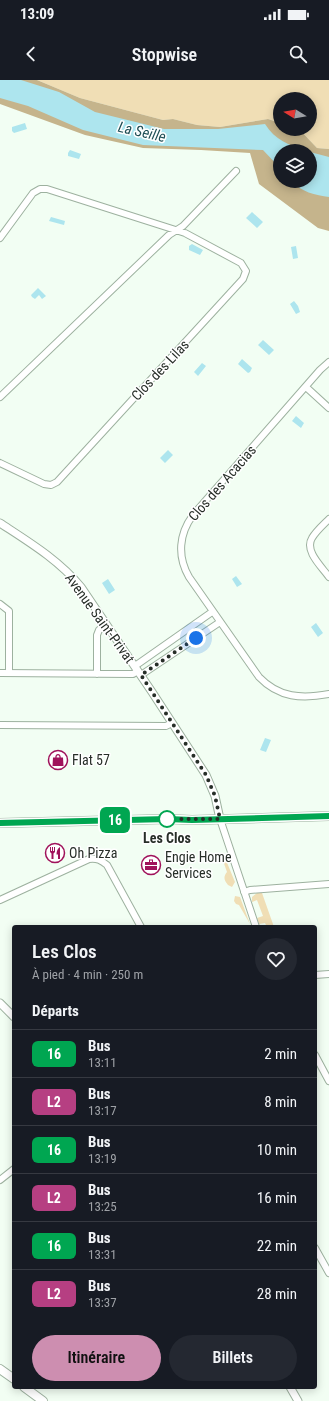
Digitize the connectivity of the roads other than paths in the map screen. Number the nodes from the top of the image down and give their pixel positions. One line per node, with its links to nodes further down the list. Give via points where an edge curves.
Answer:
1 (236, 171): 2 (street, via 183,226)
2 (176, 230): 3 (street, Clos des Lilas, via 40,189 33,193); 6 (street); 8 (street, Clos des Lilas, via 241,263 246,271 243,279 57,482 44,484)
3 (0, 238)
4 (329, 362): 5 (street, Clos des Acacias)
5 (306, 387): 7 (street); 13 (street, Clos des Acacias, via 193,514 185,528 180,550 185,569)
6 (0, 397)
7 (329, 408)
8 (0, 463)
9 (329, 519): 11 (street, via 312,538 310,545)
10 (0, 523): 15 (street, Avenue Saint-Privat, via 47,554 69,574 81,587)
11 (328, 575)
12 (0, 604): 18 (street, via 9,611)
13 (212, 612): 14 (street, Clos des Acacias); 16 (street)
14 (220, 622): 16 (street); 20 (street, Clos des Acacias, via 259,677 274,689 296,696)
15 (106, 625): 16 (street, Avenue Saint-Privat); 19 (street, via 97,635)
16 (138, 671): 19 (street, via 133,674); 21 (street, Avenue Saint-Privat)
17 (0, 673): 18 (street)
18 (9, 673): 19 (street)
19 (97, 674)
20 (329, 694)
21 (172, 723): 22 (street, via 166,726); 24 (street, Avenue Saint-Privat, via 206,775 215,796)
22 (0, 726)
23 (329, 816): 24 (main road)
24 (220, 819): 25 (main road); 27 (street)
25 (0, 823)
26 (329, 884): 27 (street)
27 (244, 892): 30 (street)
28 (0, 900): 29 (street, via 89,859 100,860 107,865)
29 (140, 925)
30 (255, 925)
31 (329, 974): 32 (street)
32 (317, 976)
33 (0, 1003): 34 (street)
34 (12, 1015)
35 (317, 1059): 36 (street)
36 (329, 1082)
37 (12, 1171): 38 (street)
38 (0, 1180)
39 (317, 1252): 40 (street)
40 (329, 1273)
41 (0, 1369): 42 (main road)
42 (12, 1378)
43 (27, 1389): 45 (main road)
44 (291, 1389): 46 (street)
45 (43, 1401)
46 (298, 1401)

